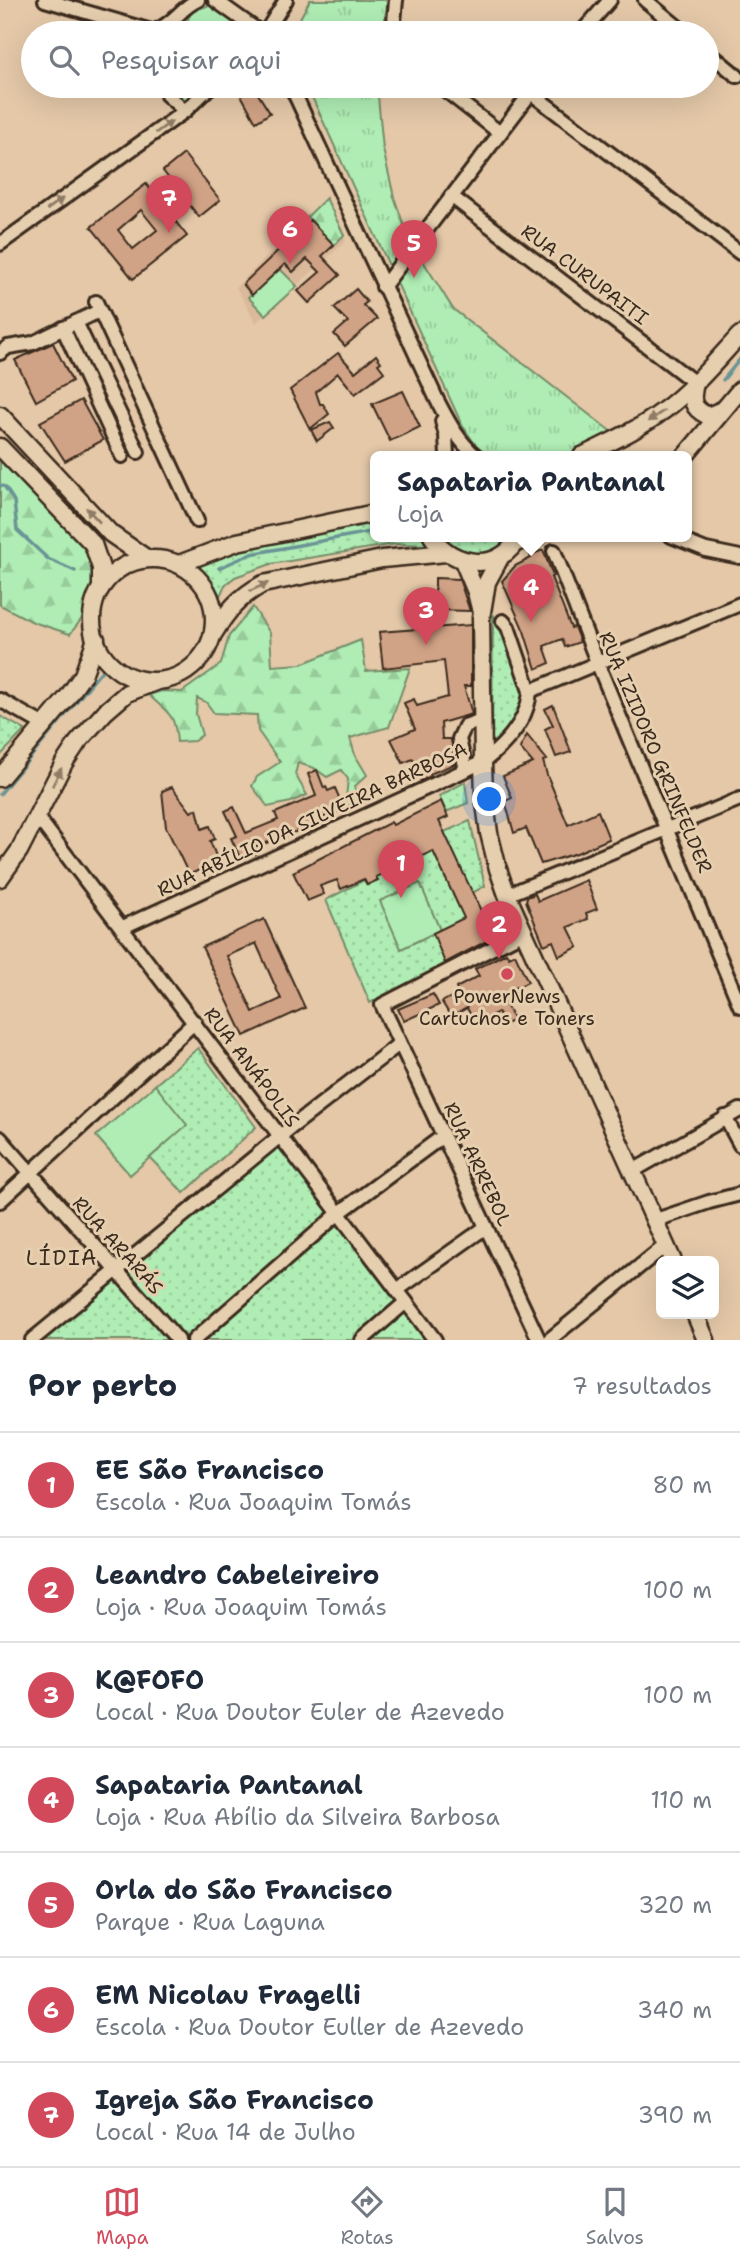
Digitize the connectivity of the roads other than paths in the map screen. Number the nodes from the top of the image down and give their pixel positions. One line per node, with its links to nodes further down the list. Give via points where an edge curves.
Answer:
1 (45, 0): 10 (street)
2 (184, 0): 9 (street)
3 (198, 0): 9 (street)
4 (215, 0): 13 (street)
5 (286, 0): 14 (street)
6 (396, 0): 15 (street)
7 (645, 0): 17 (street)
8 (605, 2): 16 (street)
9 (180, 14): 11 (street); 12 (street)
10 (118, 21)
11 (173, 21)
12 (178, 21)
13 (246, 21)
14 (271, 21)
15 (394, 21)
16 (590, 21)
17 (670, 21)
18 (719, 61): 19 (street)
19 (737, 76)
20 (170, 98): 26 (street)
21 (199, 98): 26 (street)
22 (296, 98): 31 (street)
23 (455, 98): 27 (street)
24 (527, 98): 27 (street)
25 (545, 98): 30 (street)
26 (185, 111): 29 (street, one-way to 26)
27 (500, 133): 28 (street)
28 (451, 196): 31 (street); 36 (street, RUA CURUPAITI)
29 (0, 244)
30 (740, 253)
31 (383, 287): 38 (street)
32 (76, 322): 33 (street); 46 (street); 49 (street, via 97,306)
33 (63, 328): 35 (street); 47 (street)
34 (740, 335): 36 (main road)
35 (0, 354)
36 (695, 383): 39 (main road, via 692,398 699,412 712,416); 44 (main road, one-way to 44, via 663,411)
37 (740, 390): 39 (main road)
38 (437, 400): 42 (street); 43 (street)
39 (726, 407): 45 (main road)
40 (0, 415): 57 (main road, one-way to 40, via 111,534)
41 (0, 447): 60 (main road, via 93,544)
42 (447, 451)
43 (470, 451)
44 (592, 451)
45 (689, 451)
46 (138, 452)
47 (122, 456)
48 (370, 514): 59 (main road, via 237,542)
49 (197, 521)
50 (437, 542): 54 (main road)
51 (515, 542): 55 (main road)
52 (686, 542): 56 (street)
53 (554, 551): 66 (street, RUA IZIDORO GRINFELDER)
54 (446, 553): 58 (main road); 64 (main road, one-way to 54, via 228,611 263,584 382,559)
55 (501, 556): 58 (main road, via 482,563); 62 (main road, via 486,582)
56 (740, 557)
57 (146, 558): 59 (main road); 60 (main road, via 120,568)
58 (463, 561): 62 (main road, via 477,592)
59 (179, 564): 64 (main road, via 205,590 213,607)
60 (101, 587): 65 (main road, via 93,607)
61 (740, 604): 66 (street)
62 (481, 618): 70 (main road)
63 (503, 621): 68 (street)
64 (213, 635): 67 (main road, via 187,671)
65 (96, 639): 67 (main road, via 115,668 136,678); 71 (main road, via 83,675)
66 (597, 662): 68 (street); 77 (street, RUA IZIDORO GRINFELDER)
67 (159, 681): 76 (main road, one-way to 67, via 78,742 127,694)
68 (530, 691): 72 (street, RUA ABÍLIO DA SILVEIRA BARBOSA, via 521,719 502,748)
69 (0, 700): 71 (street)
70 (482, 720): 72 (main road); 73 (street, via 465,726 459,739)
71 (44, 725): 74 (main road)
72 (483, 762): 73 (street, RUA ABÍLIO DA SILVEIRA BARBOSA); 79 (main road, via 489,832)
73 (466, 770): 80 (street, RUA ABÍLIO DA SILVEIRA BARBOSA)
74 (0, 778)
75 (740, 799): 77 (street)
76 (38, 818): 78 (main road); 80 (street, RUA ANÁPOLIS)
77 (668, 828): 79 (street); 82 (street, RUA IZIDORO GRINFELDER)
78 (0, 878)
79 (507, 895): 81 (main road)
80 (123, 927): 83 (street, RUA ANÁPOLIS)
81 (524, 932): 84 (street, RUA ARREBOL, via 382,1005); 91 (main road)
82 (740, 1006)
83 (195, 1023): 87 (street, RUA ANÁPOLIS); 92 (street)
84 (399, 1044): 87 (street); 88 (street, RUA ARREBOL)
85 (740, 1110): 86 (street)
86 (725, 1117): 90 (street); 91 (street)
87 (281, 1136): 95 (street, RUA ANÁPOLIS); 100 (street)
88 (443, 1136): 95 (street); 97 (street, RUA ARREBOL)
89 (0, 1139): 92 (street, RUA ARARÁS)
90 (740, 1145)
91 (631, 1172): 96 (main road)
92 (31, 1175): 94 (street); 100 (street, RUA ARARÁS)
93 (740, 1194): 96 (street)
94 (0, 1201)
95 (339, 1213): 101 (street, RUA ANÁPOLIS); 106 (street)
96 (653, 1221): 98 (main road)
97 (486, 1227): 101 (street); 109 (street, RUA ARREBOL)
98 (666, 1245): 99 (main road); 110 (street)
99 (671, 1256)
100 (114, 1270): 104 (street); 105 (street, RUA ARARÁS)
101 (397, 1290): 102 (street, RUA ANÁPOLIS)
102 (406, 1302): 107 (street); 108 (street, RUA ANÁPOLIS)
103 (697, 1319): 111 (main road)
104 (32, 1340)
105 (178, 1340)
106 (194, 1340)
107 (362, 1340)
108 (435, 1340)
109 (539, 1340)
110 (549, 1340)
111 (706, 1340)

